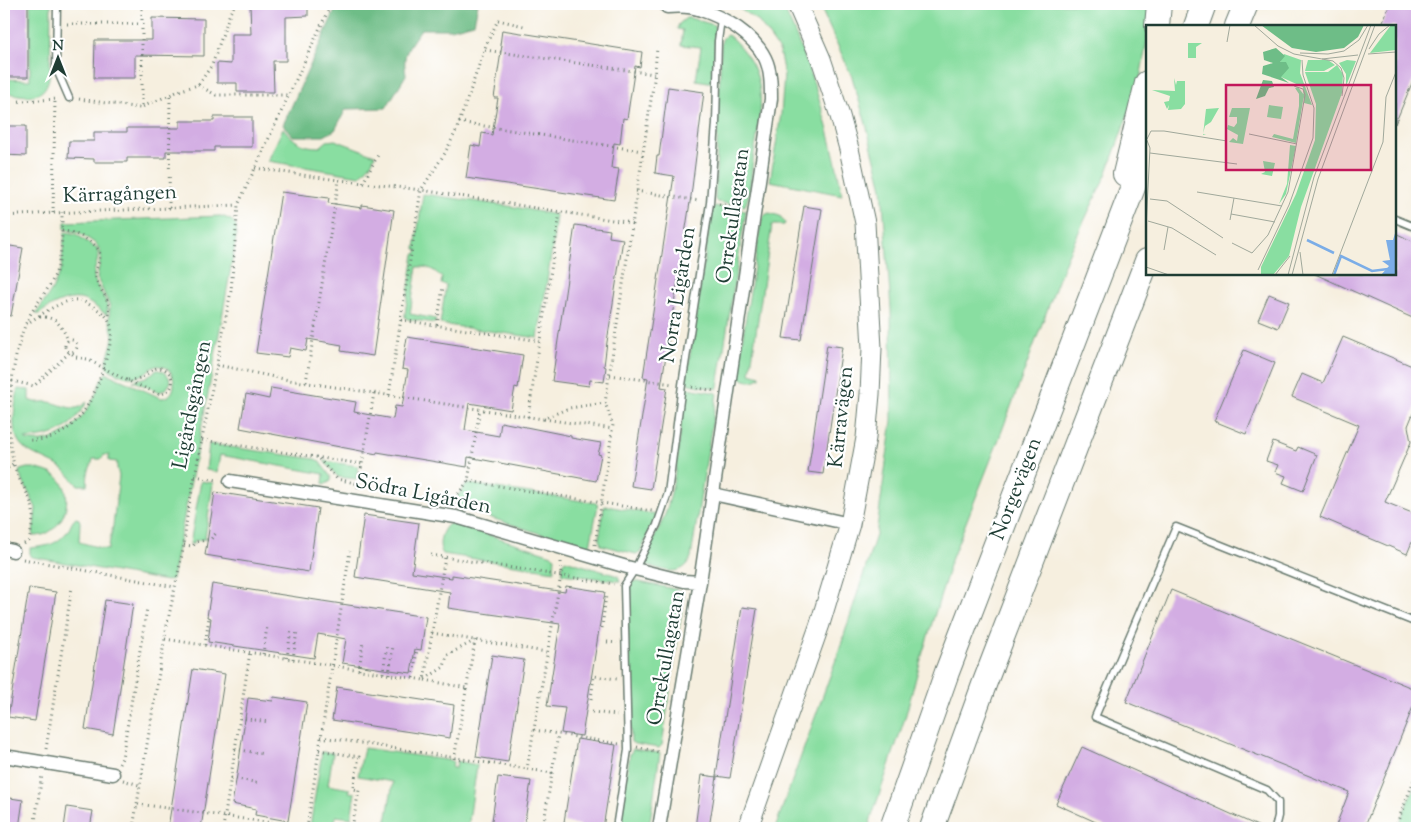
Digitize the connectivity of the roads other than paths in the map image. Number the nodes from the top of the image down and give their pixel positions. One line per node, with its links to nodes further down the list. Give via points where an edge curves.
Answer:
1 (57, 4): 12 (lane, via 56,68)
2 (797, 4): 20 (street, Kärravägen, via 821,59 840,116 865,223 872,348 870,394 866,438)
3 (1159, 4): 8 (highway)
4 (1204, 4): 9 (highway)
5 (1246, 4): 10 (highway)
6 (667, 6): 7 (street, Orrekullagatan, via 700,9)
7 (721, 19): 19 (street, Orrekullagatan, via 752,40 765,58 771,78 772,99); 21 (lane, Norra Ligården, via 710,203 668,493)
8 (1157, 25)
9 (1196, 25)
10 (1237, 25)
11 (1146, 87): 17 (highway, via 1119,199)
12 (69, 98)
13 (1146, 154): 17 (highway, Norgevägen)
14 (1396, 219): 15 (lane)
15 (1417, 228)
16 (1146, 264): 30 (highway, Norgevägen)
17 (1083, 318): 29 (highway, Norgevägen, via 947,672)
18 (230, 481): 21 (street, Södra Ligården, via 456,517)
19 (713, 494): 20 (street); 22 (street, Orrekullagatan)
20 (850, 524): 28 (street, Kärravägen, via 820,624)
21 (635, 569): 22 (street, Södra Ligården); 26 (lane, via 624,586 628,746)
22 (700, 582): 27 (street, Orrekullagatan)
23 (1417, 623): 31 (lane, via 1176,527 1095,717 1267,790 1278,802)
24 (4, 756): 25 (street)
25 (113, 774)
26 (616, 828)
27 (659, 828)
28 (748, 828)
29 (892, 828)
30 (932, 828)
31 (1275, 828)

